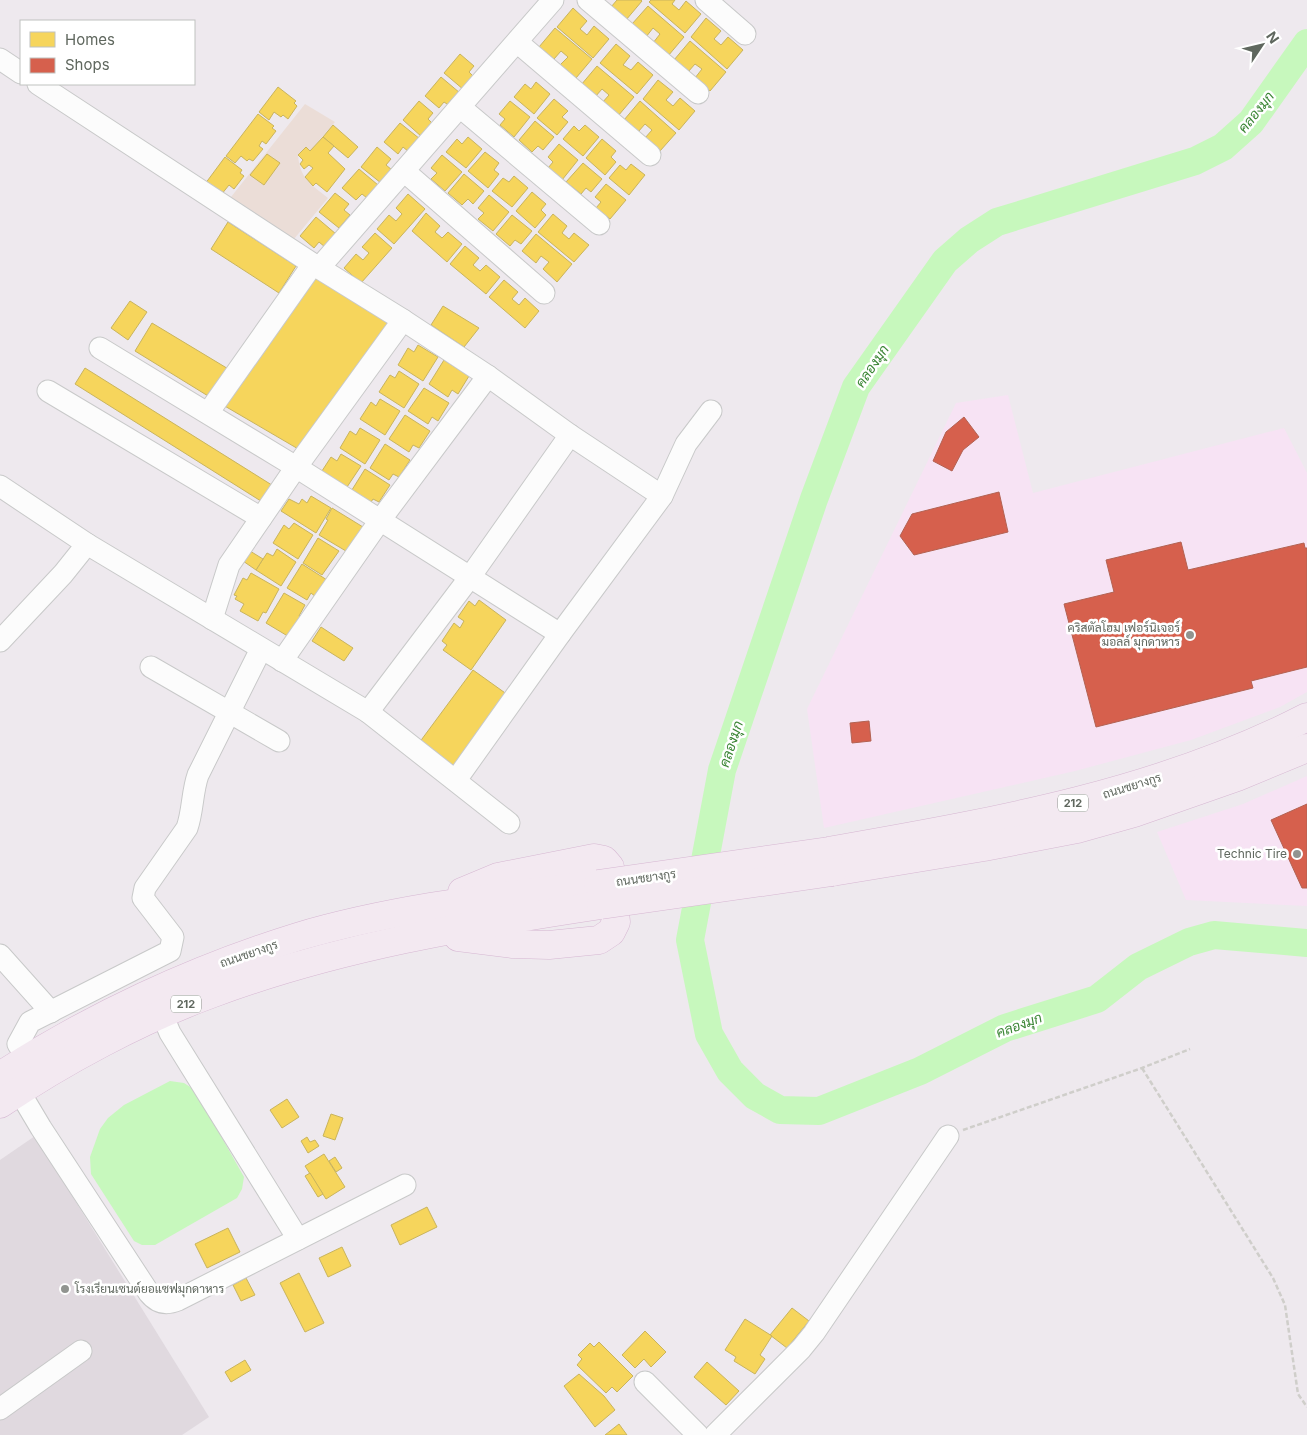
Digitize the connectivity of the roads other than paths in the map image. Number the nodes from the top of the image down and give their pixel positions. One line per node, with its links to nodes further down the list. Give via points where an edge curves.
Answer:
1 (554, 0): 5 (street)
2 (588, 0): 9 (street)
3 (706, 0): 4 (street)
4 (745, 34)
5 (517, 42): 10 (street); 11 (street)
6 (0, 59): 7 (street)
7 (20, 71)
8 (40, 85): 14 (street)
9 (698, 93)
10 (460, 107): 12 (street); 13 (street)
11 (650, 154)
12 (404, 171): 14 (street); 15 (street)
13 (599, 224)
14 (316, 266): 16 (street); 21 (street)
15 (544, 293)
16 (403, 320): 18 (street); 23 (street)
17 (100, 348): 21 (street)
18 (488, 376): 22 (street); 27 (street)
19 (48, 391): 26 (street)
20 (711, 411): 25 (street, via 686,444)
21 (208, 413): 23 (street)
22 (570, 435): 25 (street); 29 (street)
23 (296, 466): 26 (street); 27 (street)
24 (0, 486): 28 (street)
25 (662, 496): 31 (street)
26 (260, 518): 30 (street, via 229,565)
27 (381, 519): 29 (street); 34 (street)
28 (87, 544): 30 (street); 32 (street)
29 (470, 577): 31 (street); 36 (street)
30 (212, 619): 33 (street)
31 (560, 634): 41 (street)
32 (0, 642)
33 (261, 649): 34 (street); 37 (street)
34 (282, 661): 36 (street)
35 (151, 667): 37 (street)
36 (368, 712): 41 (street)
37 (230, 713): 39 (street); 46 (street, via 198,775 187,828 145,888 143,898 173,938 170,951)
38 (1307, 717): 43 (main road, ถนนชยางกูร / 212, via 1226,754 1124,789)
39 (279, 741)
40 (1307, 748): 43 (main road, ถนนชยางกูร / 212, via 1237,777 1077,829 984,847)
41 (456, 780): 42 (street)
42 (509, 823)
43 (830, 862): 44 (main road, ถนนชยางกูร / 212, bridge, via 599,895 500,896)
44 (429, 921): 44 (main road, via 498,877 594,858 604,860 610,867 616,922 611,932 599,940 549,945 513,944); 47 (main road, ถนนชยางกูร / 212, via 388,942 304,963 210,994); 48 (main road, ถนนชยางกูร / 212, via 382,916 297,937 201,971 106,1014)
45 (0, 955): 46 (street)
46 (51, 1012): 48 (street, via 30,1022 18,1044)
47 (162, 1014): 49 (main road, ถนนชยางกูร / 212); 52 (street, via 170,1033)
48 (27, 1058): 49 (main road, ถนนชยางกูร / 212)
49 (6, 1090): 52 (street, via 41,1128 149,1293 159,1302 172,1303)
50 (948, 1136): 57 (street, via 814,1333)
51 (405, 1185): 52 (street)
52 (298, 1239)
53 (80, 1351): 55 (street)
54 (645, 1382): 56 (street)
55 (0, 1409)
56 (698, 1435)
57 (715, 1435)

